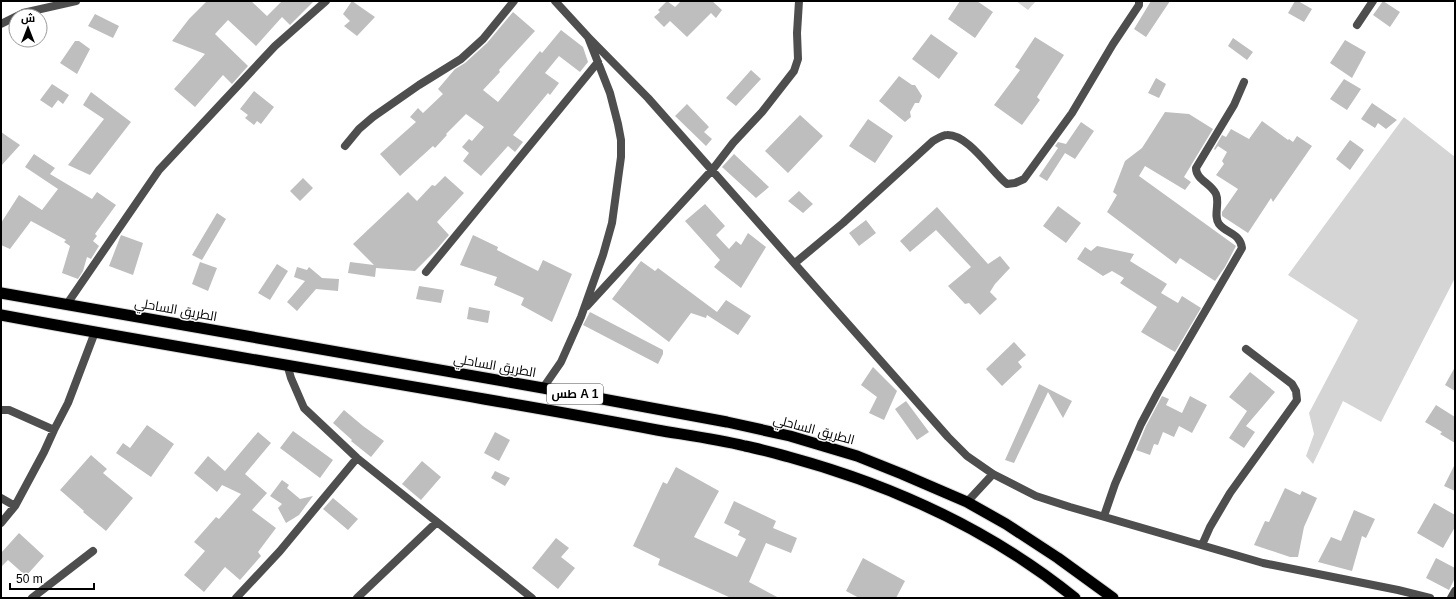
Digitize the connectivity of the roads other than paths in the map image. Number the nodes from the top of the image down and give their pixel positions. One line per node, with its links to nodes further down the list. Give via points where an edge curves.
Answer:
1 (76, 1): 8 (street, via 23,13)
2 (326, 1): 18 (street, via 275,46 159,170)
3 (514, 1): 13 (street, via 483,39 466,54 374,117 359,129)
4 (555, 1): 10 (street)
5 (799, 1): 14 (street, via 798,58 794,71)
6 (1139, 1): 15 (street, via 1139,5 1072,113 1024,179 1015,184 1007,184 973,148 957,136 946,135 933,141)
7 (1373, 1): 9 (street)
8 (1, 24)
9 (1357, 25)
10 (588, 37): 11 (street); 14 (street)
11 (598, 62): 16 (street); 19 (street, via 610,92 618,124 621,156 612,223)
12 (1244, 82): 32 (street, via 1234,105 1196,168 1198,176 1216,194 1219,223 1239,239 1242,248 1148,411 1115,484)
13 (345, 146)
14 (713, 169): 15 (street); 19 (street)
15 (795, 263): 28 (street, via 948,437 967,456)
16 (426, 272)
17 (1, 293): 18 (highway, الطريق الساحلي / طس A 1)
18 (67, 304): 24 (highway, الطريق الساحلي / طس A 1)
19 (584, 310): 24 (street, via 561,362)
20 (1, 315): 21 (highway, طس A 1)
21 (95, 332): 23 (highway, طس A 1); 26 (street, via 68,403)
22 (1246, 349): 35 (street, via 1292,384 1297,400 1230,493)
23 (287, 364): 27 (street, via 304,408); 42 (highway, طس A 1, via 747,446 815,464 919,503 973,530 1054,581)
24 (543, 388): 30 (highway, الطريق الساحلي / طس A 1, via 790,436 857,456)
25 (1, 410): 26 (street, via 9,410)
26 (54, 430): 31 (street)
27 (357, 458): 33 (street); 39 (street)
28 (993, 474): 30 (street); 32 (street, via 1036,496)
29 (1, 498): 31 (street)
30 (967, 502): 43 (highway, الطريق الساحلي / طس A 1, via 1058,558)
31 (15, 506): 34 (street)
32 (1104, 516): 35 (street)
33 (437, 522): 40 (street); 41 (street)
34 (1, 523)
35 (1202, 545): 44 (street, via 1263,563)
36 (93, 550): 38 (street)
37 (1455, 591): 45 (street)
38 (32, 598)
39 (236, 598)
40 (357, 598)
41 (532, 598)
42 (1075, 598)
43 (1113, 598)
44 (1430, 598)
45 (1451, 598)

